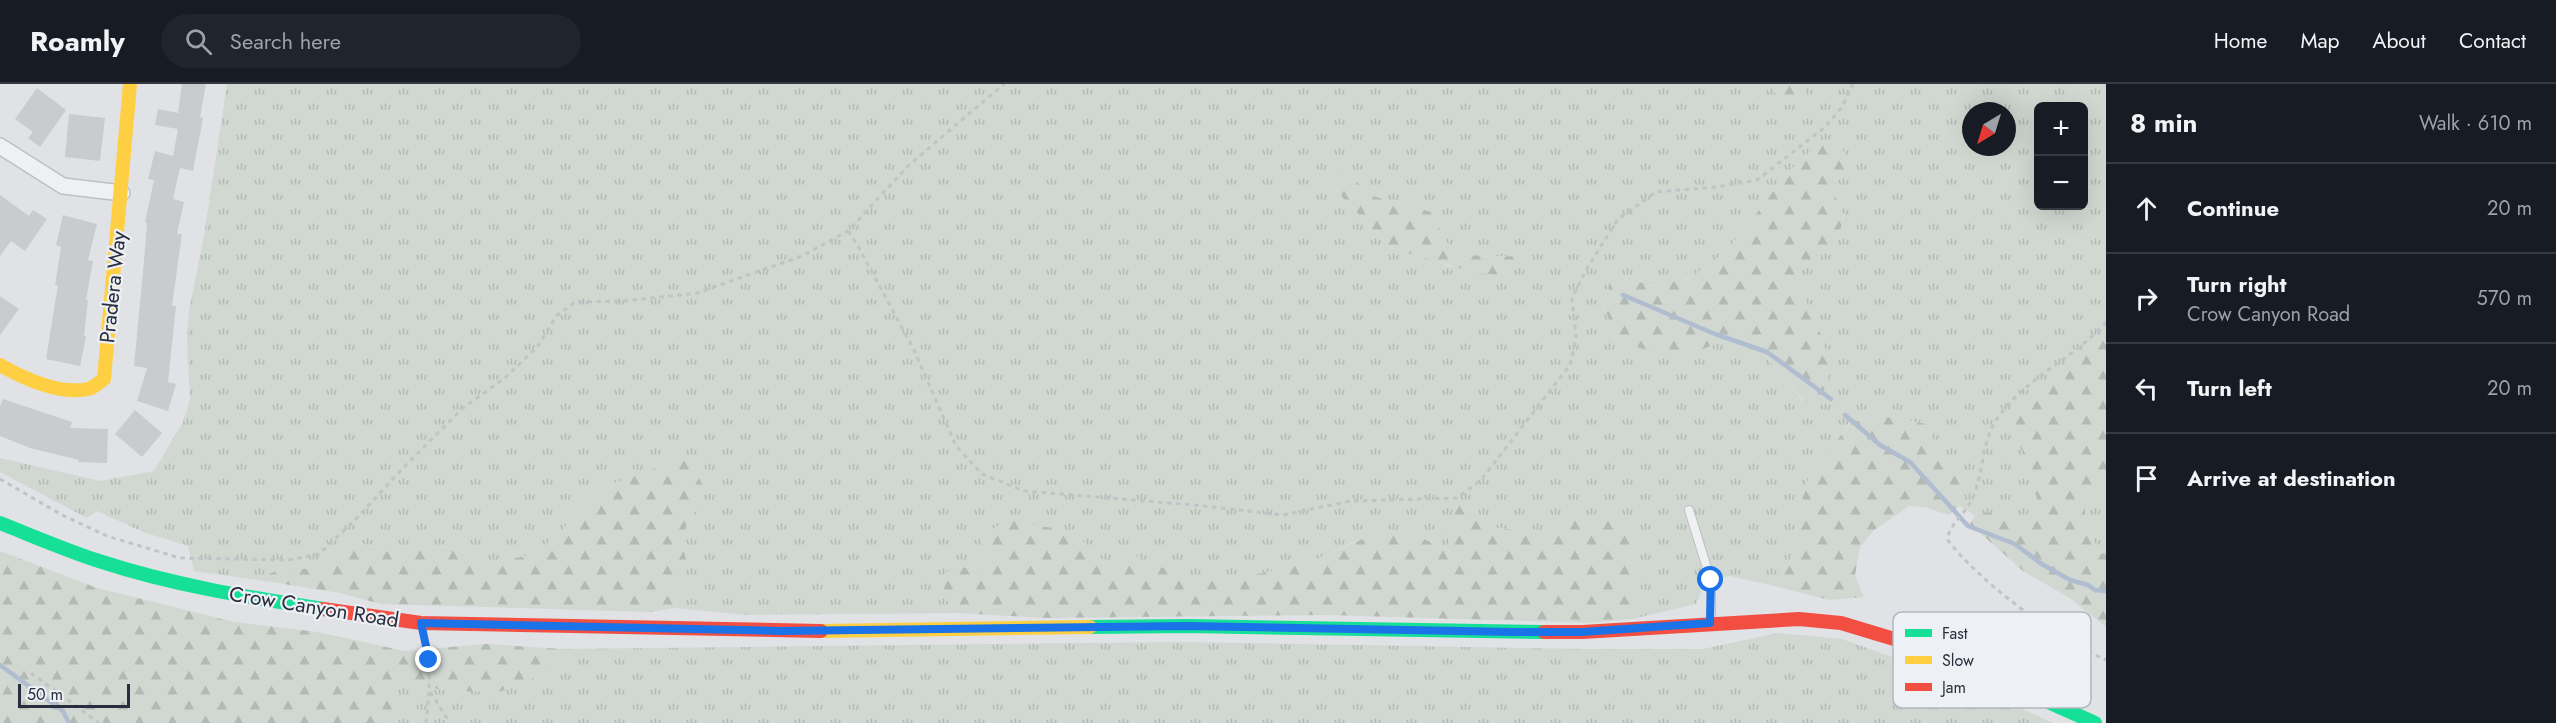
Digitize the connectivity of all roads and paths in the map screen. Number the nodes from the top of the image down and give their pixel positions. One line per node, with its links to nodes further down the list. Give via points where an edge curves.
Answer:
1 (130, 84): 5 (main road, Pradera Way)
2 (1004, 84): 6 (path, via 909,165)
3 (1853, 84): 6 (path, via 1842,107 1825,127 1756,180 1656,192 1618,219 1572,298 1576,337 1570,365 1481,480 1457,498 1351,501 1284,515 1024,491 982,474 956,446 914,350)
4 (0, 146): 5 (street, via 63,186)
5 (122, 193): 8 (main road, Pradera Way, via 104,379 90,389 63,389)
6 (848, 231): 9 (path, via 802,256 697,293 575,302 556,316 538,346 506,378 462,408 319,554 289,560 180,558 107,536)
7 (2106, 322): 12 (path, via 2092,339 2018,394 1996,420 1971,503 1947,539 1979,574)
8 (0, 365)
9 (0, 479)
10 (1689, 510): 14 (lane, via 1711,580)
11 (0, 523): 13 (main road, Crow Canyon Road, via 98,561 169,581 244,597)
12 (2030, 612)
13 (421, 623): 14 (main road, Crow Canyon Road, via 781,631 1186,626 1502,632 1582,632); 19 (path, via 429,660)
14 (1710, 623): 15 (main road, Crow Canyon Road, via 1799,619 1841,623)
15 (1893, 637)
16 (2091, 653): 17 (path)
17 (2106, 660)
18 (31, 673): 21 (path)
19 (429, 690): 22 (path); 23 (path)
20 (2062, 708): 24 (main road, Crow Canyon Road)
21 (99, 723)
22 (426, 723)
23 (450, 723)
24 (2095, 723)

